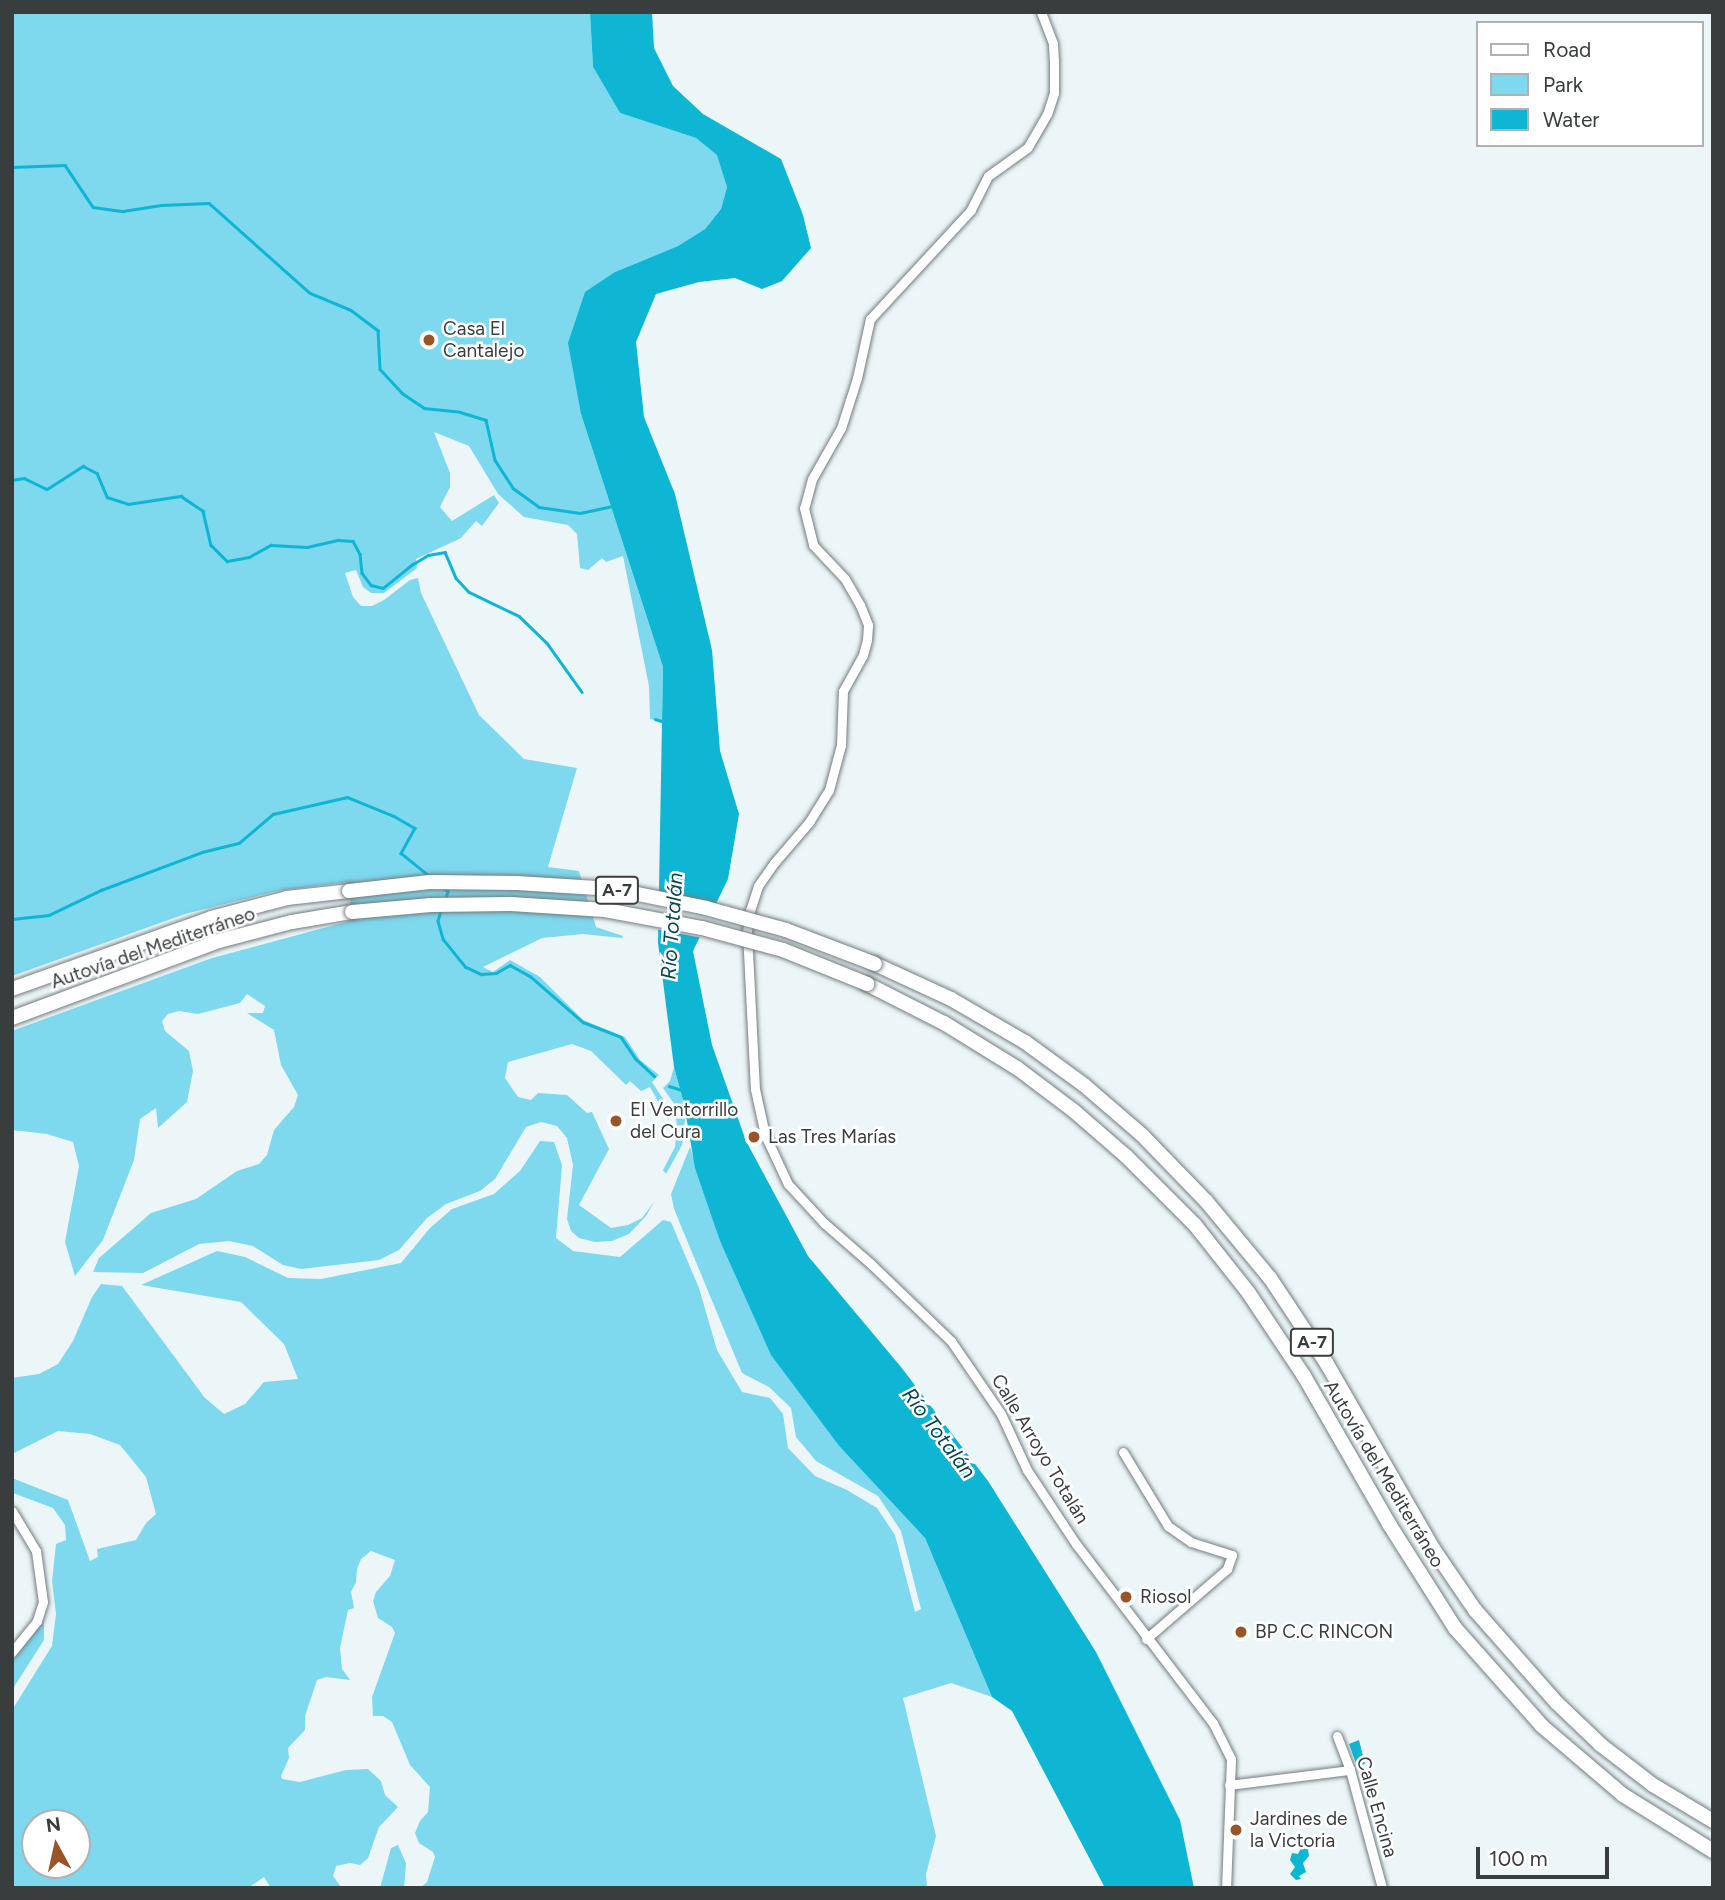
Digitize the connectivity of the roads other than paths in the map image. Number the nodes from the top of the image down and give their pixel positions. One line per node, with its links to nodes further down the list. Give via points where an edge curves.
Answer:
1 (1041, 12): 6 (street, Calle Arroyo Totalán, via 1053,44 1054,93 1047,114 1027,148 988,176 971,210 870,319 858,378 841,428 812,479 804,508 813,545 845,579 868,625 863,655 844,691 841,745 829,790 758,887 750,910 747,932 755,1089 760,1119 777,1165 802,1200 951,1342 1001,1414 1034,1480)
2 (12, 989): 11 (highway, Autovía del Mediterráneo / A-7, bridge, via 211,918 287,898 429,882 612,889 706,908 786,930 951,999 1025,1042 1084,1085 1206,1200 1270,1278 1320,1354 1434,1550 1475,1610 1557,1703 1601,1745)
3 (12, 1018): 13 (highway, Autovía del Mediterráneo / A-7, bridge, via 219,941 292,922 431,905 605,910 702,928 783,950 867,984 944,1023 1017,1068 1105,1138 1195,1225 1248,1292 1304,1376 1455,1629 1542,1726)
4 (1123, 1452): 6 (street, via 1168,1527 1191,1542 1232,1555 1227,1569)
5 (12, 1511): 7 (street, via 36,1551 43,1602 37,1620)
6 (1146, 1639): 10 (street, Calle Arroyo Totalán, via 1213,1723 1231,1759)
7 (12, 1652)
8 (1337, 1736): 9 (street, Calle Encina)
9 (1350, 1770): 10 (street); 18 (street, Calle Encina)
10 (1230, 1785): 17 (street, Calle Arroyo Totalán)
11 (1672, 1797): 12 (highway); 14 (highway, Autovía del Mediterráneo / A-7)
12 (1713, 1813)
13 (1651, 1814): 15 (highway, Autovía del Mediterráneo / A-7); 16 (highway)
14 (1713, 1821)
15 (1713, 1851)
16 (1713, 1861)
17 (1226, 1888)
18 (1382, 1888)

